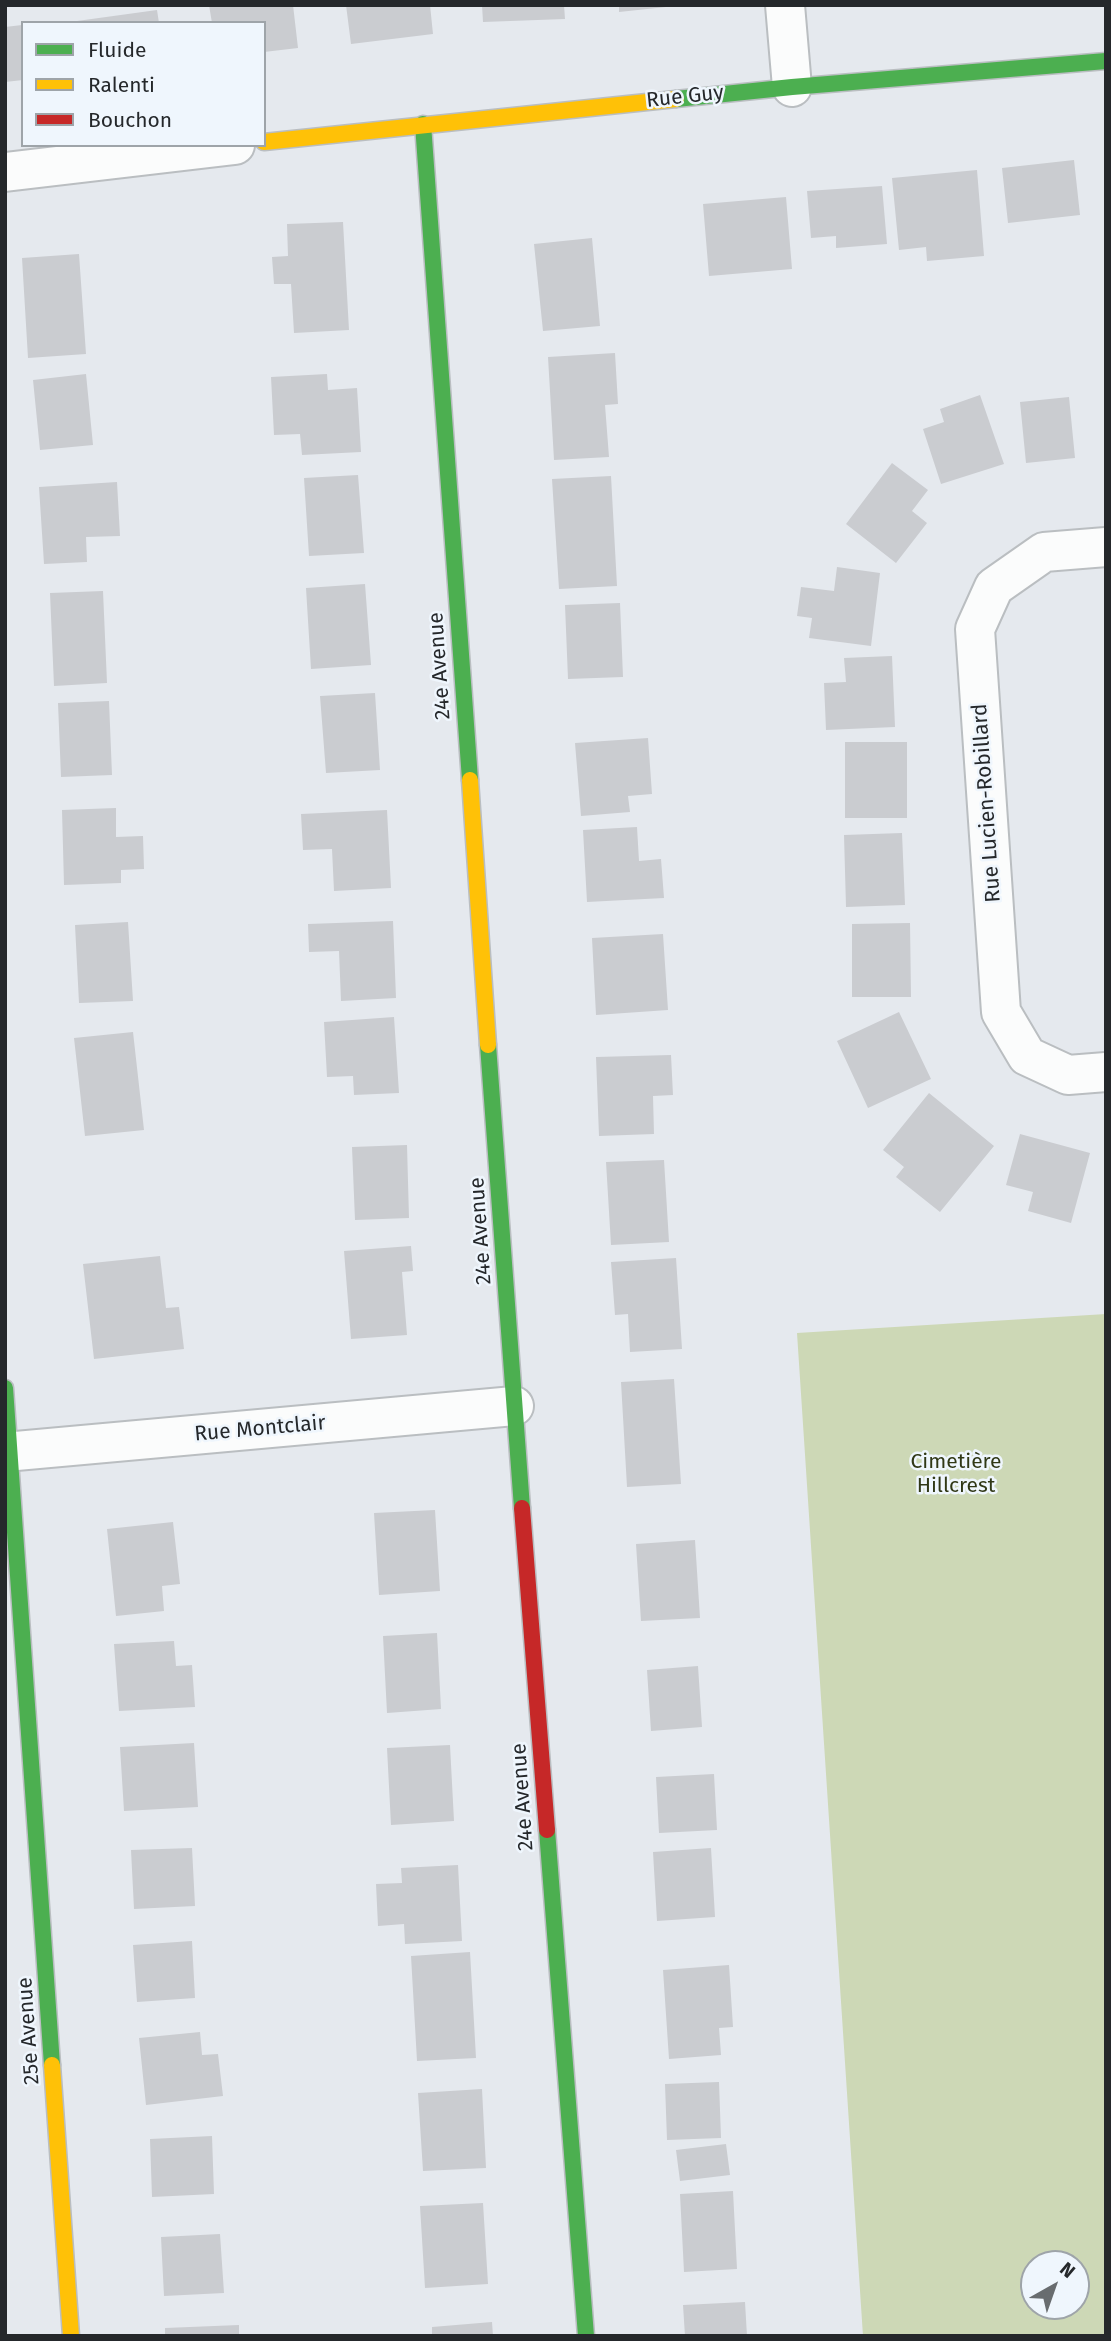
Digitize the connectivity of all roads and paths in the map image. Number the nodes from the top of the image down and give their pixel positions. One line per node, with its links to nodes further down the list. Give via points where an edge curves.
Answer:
1 (785, 5): 3 (street)
2 (1106, 61): 3 (street, Rue Guy)
3 (792, 87): 4 (street, Rue Guy)
4 (423, 124): 5 (street, Rue Guy); 11 (street, 24e Avenue)
5 (266, 142)
6 (218, 147): 7 (street)
7 (5, 172)
8 (1106, 547): 9 (street, Rue Lucien-Robillard, via 1044,552 994,587 975,629 1001,1012 1027,1056 1068,1075)
9 (1106, 1072)
10 (5, 1388): 12 (street, 25e Avenue)
11 (514, 1406): 12 (street, Rue Montclair); 14 (street, 24e Avenue)
12 (7, 1452): 13 (street, 25e Avenue)
13 (71, 2336)
14 (586, 2336)

